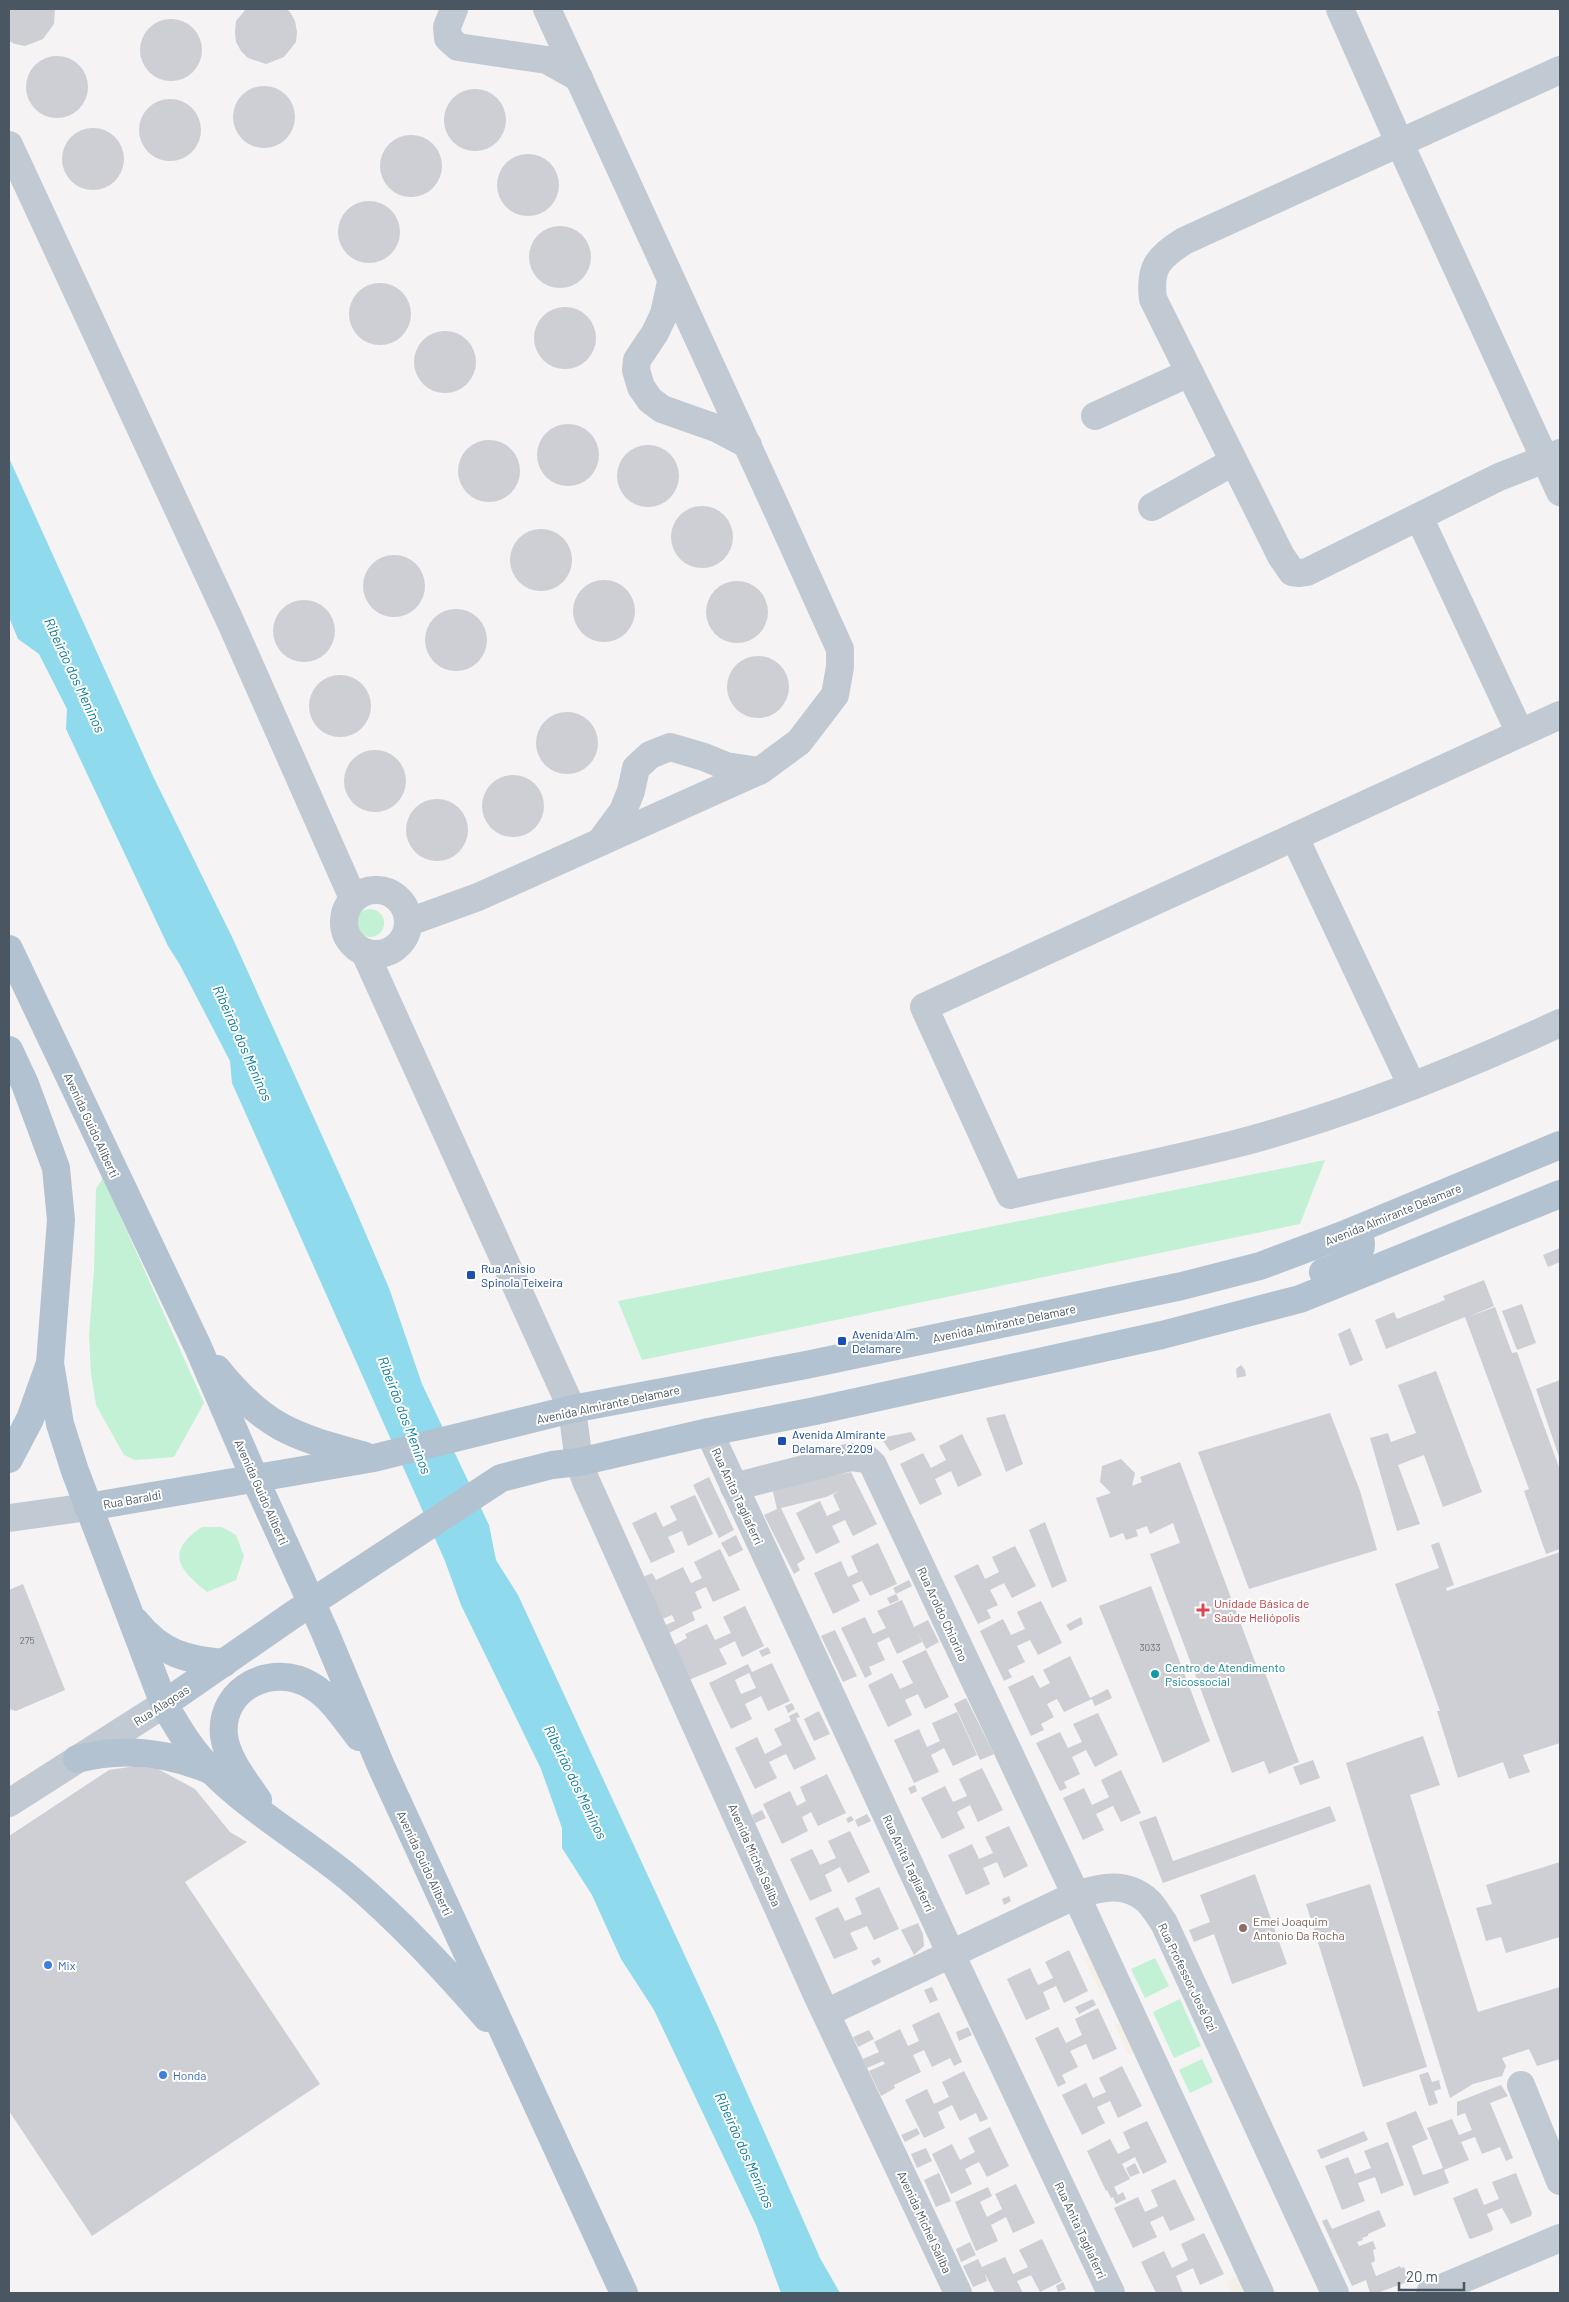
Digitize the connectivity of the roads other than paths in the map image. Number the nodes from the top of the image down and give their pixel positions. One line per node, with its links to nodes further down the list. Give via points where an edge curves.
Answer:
1 (454, 9): 5 (street, via 447,27 448,38 458,47 547,60)
2 (547, 9): 5 (street)
3 (1340, 9): 6 (street)
4 (1560, 70): 6 (street)
5 (579, 78): 8 (street)
6 (1400, 144): 9 (street, via 1184,241 1165,254 1153,269 1153,299); 12 (street)
7 (9, 145): 22 (street, via 231,623)
8 (671, 282): 11 (street); 11 (street, via 664,314 637,360 641,387 662,409 716,428)
9 (1189, 373): 10 (street); 13 (street)
10 (1095, 416)
11 (748, 445): 19 (street, via 840,650 835,696 799,742)
12 (1553, 456): 14 (street); 16 (street, via 1499,477)
13 (1233, 462): 15 (street); 16 (street, via 1292,572 1307,572)
14 (1560, 492)
15 (1152, 507)
16 (1419, 517): 18 (street)
17 (1560, 715): 18 (street)
18 (1520, 733): 20 (street)
19 (759, 771): 21 (street); 21 (street, via 726,766 670,747 650,755 636,768 623,811)
20 (1295, 838): 28 (street); 28 (street, via 924,1007 1010,1195 1232,1144 1324,1117)
21 (599, 843): 23 (street, via 478,897)
22 (354, 898): 23 (street, via 362,892 384,890 401,902); 25 (street, via 343,918 344,929 348,940)
23 (409, 922): 25 (street, via 407,932 395,949 376,955)
24 (9, 949): 33 (main road, Avenida Guido Aliberti)
25 (365, 953): 35 (street, Avenida Michel Saliba)
26 (1560, 1022): 28 (street, via 1480,1060)
27 (9, 1050): 34 (main road, Avenida Guido Aliberti, via 56,1168 61,1220)
28 (1412, 1086)
29 (1560, 1145): 31 (main road, Avenida Almirante Delamare)
30 (1560, 1194): 32 (main road, via 1300,1300)
31 (1348, 1233): 32 (main road, via 1359,1238 1361,1244 1360,1252 1353,1259 1293,1284 1208,1307); 35 (main road, Avenida Almirante Delamare, via 1260,1266 1182,1286)
32 (1162, 1335): 36 (main road)
33 (198, 1347): 37 (main road, via 243,1399 276,1426 312,1441); 40 (main road, Avenida Guido Aliberti)
34 (50, 1363): 38 (main road, via 30,1419); 42 (main road, Avenida Guido Aliberti, via 60,1424)
35 (572, 1410): 37 (main road, Avenida Almirante Delamare); 39 (street, Avenida Michel Saliba)
36 (710, 1432): 39 (main road); 41 (street, Rua Anita Tagliaferri)
37 (377, 1457): 40 (main road, Avenida Almirante Delamare)
38 (9, 1458)
39 (579, 1462): 44 (main road, via 501,1478); 55 (street, Avenida Michel Saliba)
40 (255, 1479): 42 (main road, Rua Baraldi); 44 (main road, Avenida Guido Aliberti)
41 (734, 1487): 53 (street, Rua Aroldo Chiorino, via 851,1457 867,1459); 54 (street, Rua Anita Tagliaferri)
42 (88, 1507): 43 (street, Rua Baraldi); 45 (main road, Avenida Guido Aliberti)
43 (9, 1518)
44 (311, 1604): 46 (main road, Rua Alagoas); 49 (main road, Avenida Guido Aliberti)
45 (128, 1612): 46 (main road, via 151,1639 168,1651 191,1659); 47 (main road, Avenida Guido Aliberti)
46 (224, 1663): 47 (main road, Rua Alagoas)
47 (164, 1704): 48 (street, Rua Alagoas); 50 (main road, Avenida Guido Aliberti, via 180,1732)
48 (77, 1759): 50 (main road, via 98,1754 142,1752 180,1759); 51 (street, Rua Alagoas)
49 (381, 1766): 52 (main road, via 334,1706 311,1685 292,1677 274,1676 249,1684 230,1705 224,1725 225,1738 237,1767); 56 (main road, Avenida Guido Aliberti)
50 (211, 1771): 52 (main road, Avenida Guido Aliberti)
51 (9, 1803)
52 (274, 1823): 56 (main road, Avenida Guido Aliberti, via 374,1899 437,1962)
53 (1076, 1895): 54 (street, Rua Professor José Ozi); 63 (street); 64 (street, Rua Professor José Ozi, via 1116,1887 1133,1892 1148,1901 1164,1924)
54 (951, 1954): 55 (street, Rua Professor José Ozi); 62 (street, Rua Anita Tagliaferri)
55 (826, 2013): 61 (street, Avenida Michel Saliba)
56 (507, 2040): 60 (main road, Avenida Guido Aliberti)
57 (1520, 2085): 58 (street)
58 (1560, 2181)
59 (1560, 2238): 65 (street)
60 (624, 2293)
61 (958, 2293)
62 (1111, 2293)
63 (1260, 2293)
64 (1335, 2293)
65 (1430, 2293)

